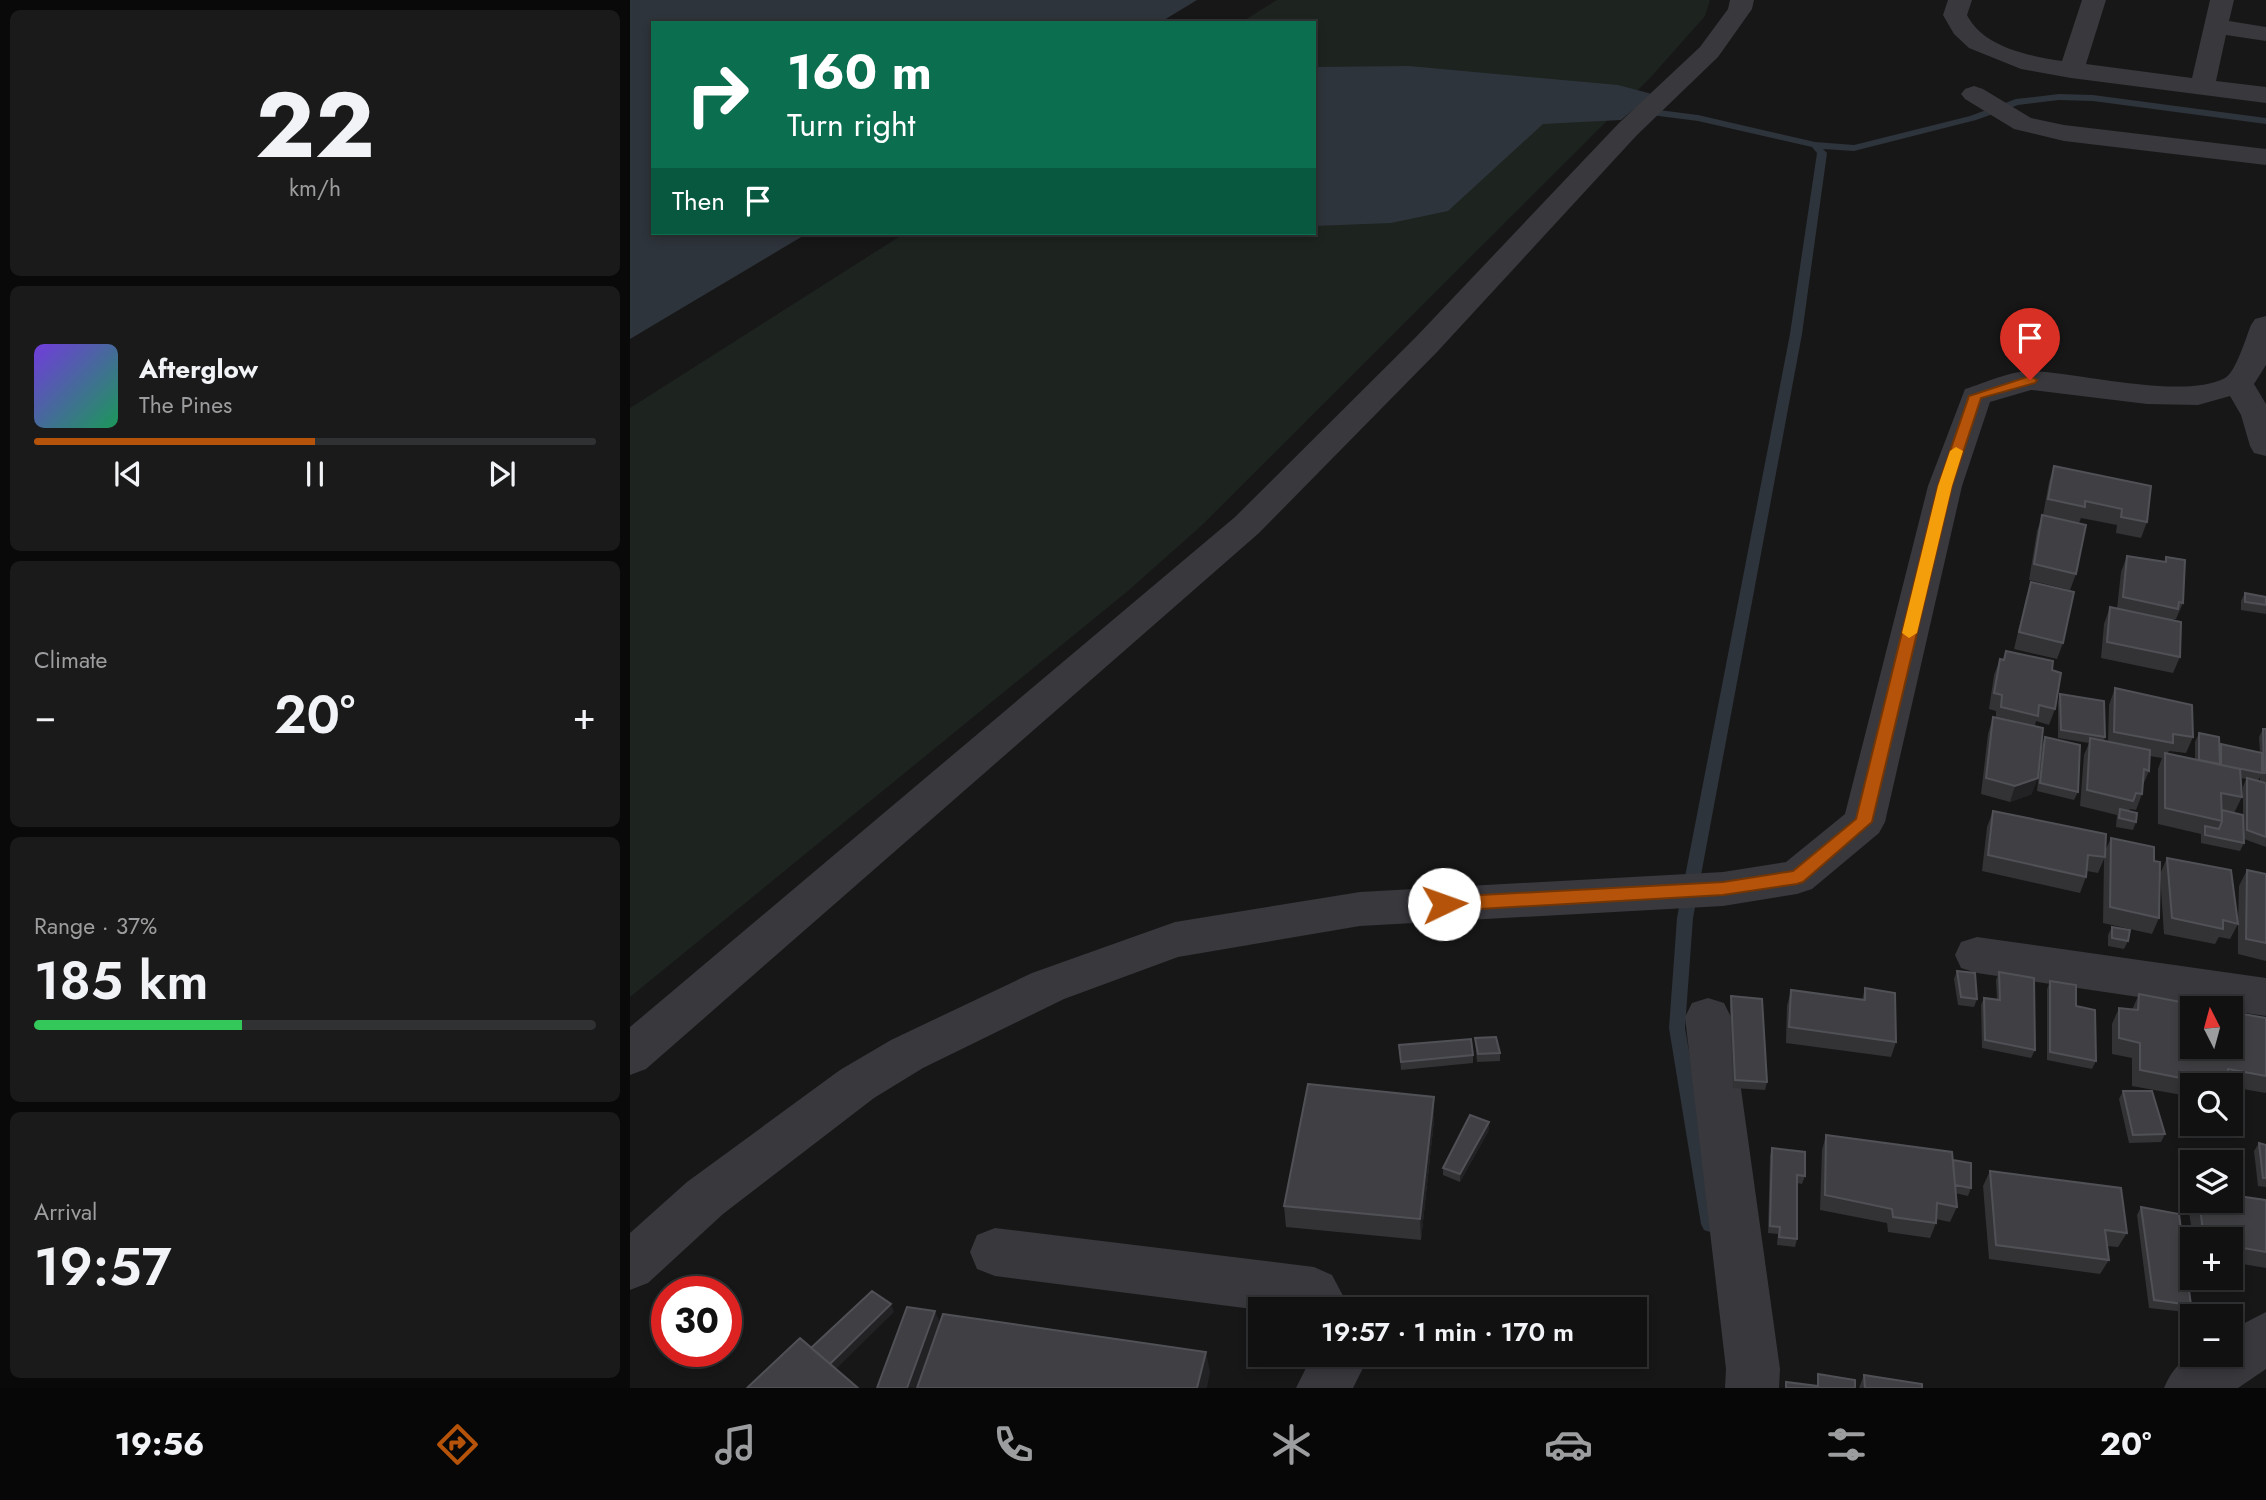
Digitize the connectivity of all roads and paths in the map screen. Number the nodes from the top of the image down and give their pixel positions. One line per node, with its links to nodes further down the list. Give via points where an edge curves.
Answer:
1 (1742, 0): 18 (street, via 1709,52 1247,525)
2 (1959, 0): 7 (street, via 1955,15 1978,43 2030,64)
3 (2094, 0): 7 (street)
4 (2222, 0): 5 (street)
5 (2216, 26): 6 (street); 8 (street)
6 (2266, 34)
7 (2071, 71): 8 (street)
8 (2202, 87): 10 (street)
9 (1974, 94): 11 (street, via 2023,124 2064,133)
10 (2266, 95)
11 (2266, 157)
12 (2266, 325): 13 (street)
13 (2238, 384): 14 (street, via 2257,415); 20 (street, via 2198,395 2147,394 2030,380 1976,396 1945,486 1864,822 1797,877 1723,888 1360,908 1175,940 1048,986 907,1054 857,1084 705,1198)
14 (2266, 446)
15 (1977, 955): 16 (street)
16 (2266, 997)
17 (1708, 1017): 25 (street, via 1754,1369)
18 (630, 1055)
19 (995, 1252): 21 (street, via 1314,1292)
20 (630, 1266)
21 (1317, 1297)
22 (2266, 1338): 26 (street)
23 (1336, 1367): 24 (street)
24 (1323, 1388)
25 (1752, 1388)
26 (2191, 1388)

